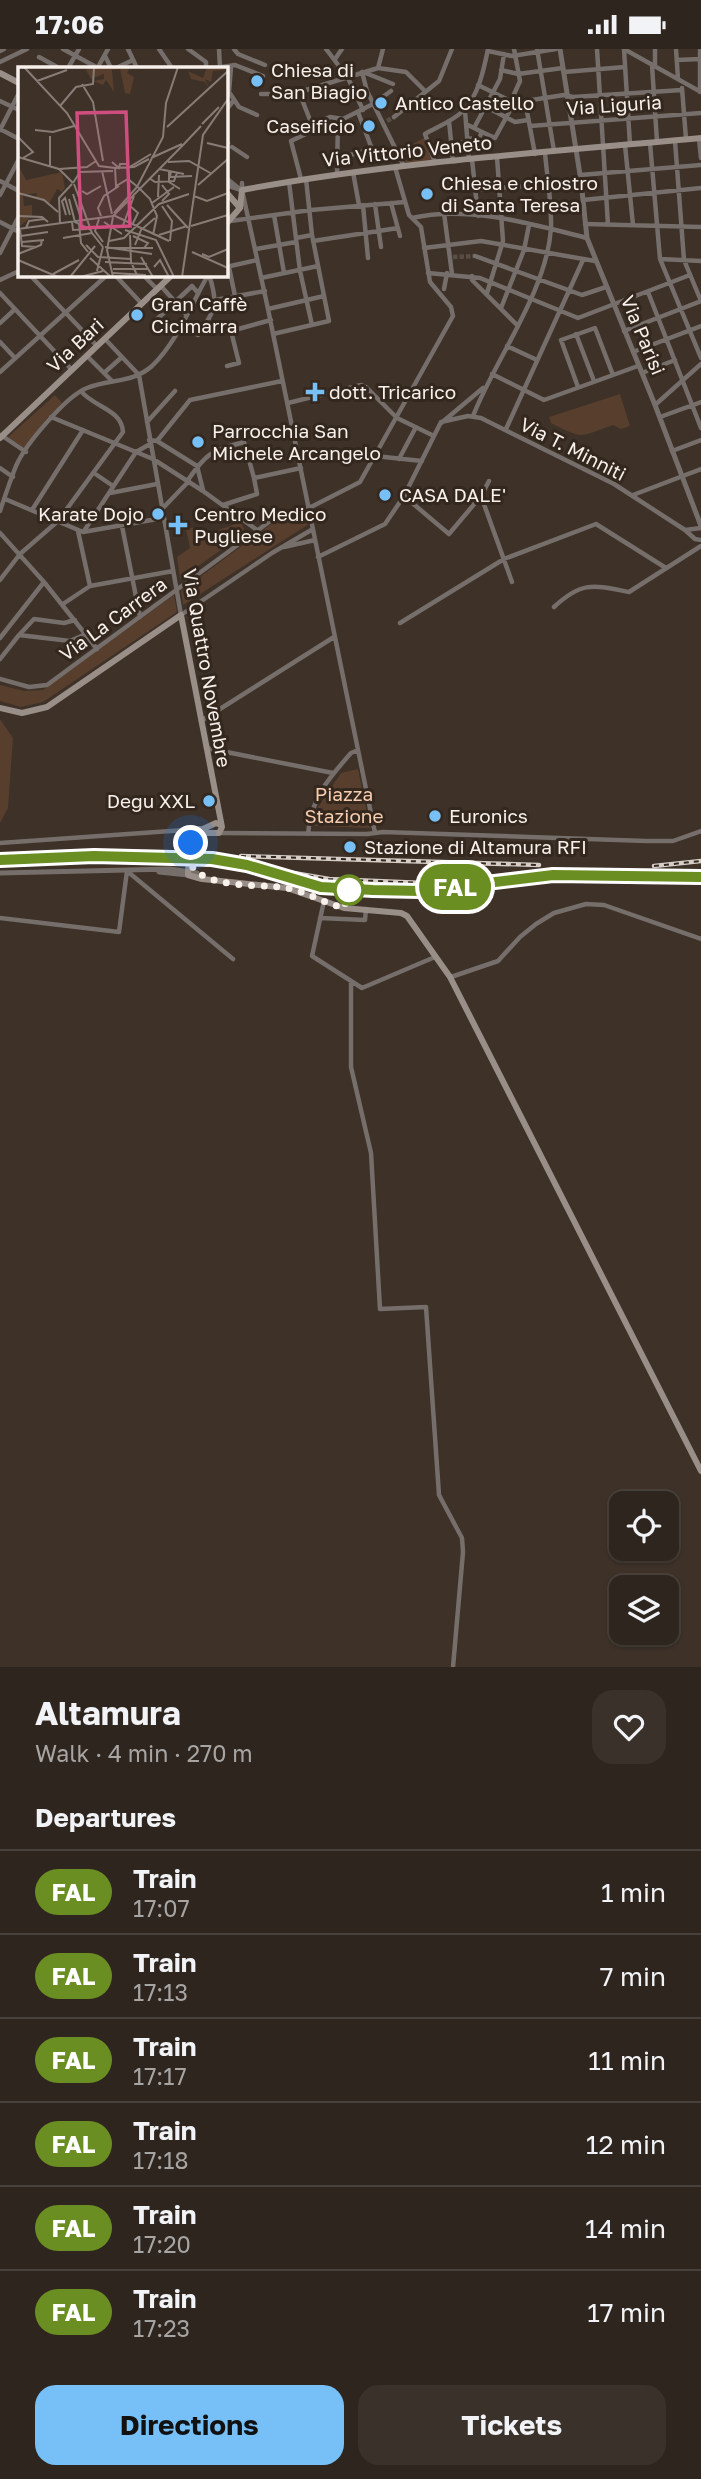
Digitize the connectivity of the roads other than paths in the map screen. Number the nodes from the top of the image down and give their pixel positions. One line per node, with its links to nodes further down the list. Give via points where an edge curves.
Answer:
1 (27, 49): 32 (street)
2 (63, 49): 26 (street)
3 (79, 49): 26 (street)
4 (108, 49): 25 (street)
5 (128, 49): 30 (street)
6 (159, 49): 43 (street)
7 (188, 49): 44 (street, via 206,62)
8 (219, 49): 45 (street)
9 (327, 49): 28 (street)
10 (342, 49): 28 (street)
11 (383, 49): 48 (street)
12 (452, 49): 65 (street, via 439,81)
13 (558, 49): 20 (street); 51 (street, Via Parisi)
14 (597, 49): 49 (street)
15 (624, 49): 21 (street); 47 (street)
16 (654, 49): 34 (street)
17 (676, 49): 31 (street)
18 (700, 49): 29 (street)
19 (488, 50): 24 (street); 62 (street)
20 (537, 50): 23 (street); 52 (street)
21 (634, 51): 34 (street)
22 (236, 52): 33 (street); 36 (street)
23 (515, 52): 24 (street); 55 (street)
24 (504, 54): 50 (street)
25 (105, 55): 39 (street); 40 (street)
26 (75, 56): 37 (street); 38 (street)
27 (39, 57): 35 (street)
28 (335, 59): 57 (street)
29 (701, 59): 31 (street); 61 (street)
30 (133, 60): 41 (street); 42 (street)
31 (677, 60): 58 (street)
32 (0, 62)
33 (265, 65)
34 (654, 65): 58 (street); 68 (street)
35 (52, 66)
36 (233, 66): 46 (street); 56 (street); 70 (street)
37 (69, 67)
38 (96, 67)
39 (99, 67)
40 (113, 67)
41 (116, 67)
42 (137, 67)
43 (171, 67)
44 (206, 67)
45 (217, 67)
46 (225, 67)
47 (625, 67): 49 (street); 71 (street)
48 (378, 68): 53 (street); 65 (street, via 406,72)
49 (597, 69): 51 (street); 74 (street)
50 (501, 70): 55 (street); 67 (street)
51 (563, 70): 52 (street); 75 (street, Via Parisi)
52 (540, 71): 55 (street); 76 (street)
53 (362, 72): 57 (street); 60 (street); 81 (street)
54 (0, 73): 59 (main road)
55 (519, 74): 80 (street)
56 (263, 76)
57 (348, 78): 66 (street); 88 (street)
58 (679, 80): 63 (street); 69 (street)
59 (18, 82)
60 (393, 84)
61 (701, 84): 69 (street)
62 (478, 85): 67 (street); 77 (street)
63 (682, 90): 68 (street); 90 (street)
64 (391, 91): 81 (street)
65 (425, 91): 93 (street)
66 (299, 92): 72 (street); 103 (street)
67 (493, 92): 80 (street); 84 (street)
68 (654, 92): 71 (street); 92 (street)
69 (701, 92)
70 (228, 93): 78 (street)
71 (626, 93): 74 (street); 94 (street)
72 (261, 94)
73 (18, 95): 82 (street)
74 (599, 95): 75 (street); 96 (street)
75 (568, 96): 76 (street); 99 (street, Via Parisi)
76 (545, 98): 85 (street, via 525,101); 101 (street)
77 (471, 99): 84 (street); 87 (street)
78 (233, 100): 83 (street); 91 (street)
79 (0, 101): 82 (street)
80 (512, 102): 85 (street); 95 (street)
81 (373, 104): 88 (street); 130 (street)
82 (12, 107): 86 (street); 105 (street)
83 (228, 107)
84 (485, 107): 95 (street); 104 (street)
85 (527, 109): 100 (street)
86 (18, 110)
87 (464, 110): 98 (street); 102 (street)
88 (360, 111): 97 (street); 123 (street, via 372,149)
89 (701, 113): 90 (street, Via Liguria)
90 (684, 114): 92 (street, Via Liguria); 109 (street)
91 (257, 115)
92 (655, 116): 94 (street, Via Liguria); 112 (street)
93 (394, 117)
94 (628, 117): 96 (street, Via Liguria); 115 (street)
95 (506, 118): 100 (street, Via Liguria); 106 (street, via 495,138)
96 (600, 119): 99 (street, Via Liguria); 116 (street)
97 (338, 120): 103 (street, via 330,117); 137 (street)
98 (449, 121): 114 (street); 128 (street, via 425,134)
99 (571, 121): 101 (street, Via Liguria); 117 (street, Via Parisi)
100 (529, 123): 101 (street, Via Liguria); 120 (street)
101 (549, 123): 118 (street)
102 (466, 124): 104 (street); 110 (street)
103 (311, 126): 140 (street, via 310,132 291,141)
104 (474, 128): 106 (street)
105 (0, 129): 107 (street)
106 (482, 132): 110 (street)
107 (18, 138)
108 (700, 139): 109 (main road, Via Vittorio Veneto); 124 (street)
109 (686, 140): 111 (main road, Via Vittorio Veneto)
110 (468, 141): 114 (street); 126 (street)
111 (675, 141): 112 (main road, Via Vittorio Veneto); 131 (street)
112 (654, 143): 115 (main road, Via Vittorio Veneto); 133 (street)
113 (229, 144): 121 (street)
114 (451, 145): 127 (street)
115 (627, 145): 116 (main road, Via Vittorio Veneto); 134 (street)
116 (601, 148): 117 (main road, Via Vittorio Veneto); 136 (street)
117 (576, 150): 118 (main road, Via Vittorio Veneto); 138 (street, Via Parisi)
118 (554, 152): 119 (main road, Via Vittorio Veneto)
119 (545, 153): 120 (main road, Via Vittorio Veneto); 143 (street)
120 (535, 154): 122 (main road, Via Vittorio Veneto)
121 (247, 157)
122 (497, 157): 126 (main road, Via Vittorio Veneto); 146 (street)
123 (339, 158)
124 (701, 158)
125 (18, 160): 142 (street)
126 (471, 160): 127 (main road, Via Vittorio Veneto); 148 (street)
127 (453, 161): 128 (main road, Via Vittorio Veneto)
128 (435, 163): 130 (main road, Via Vittorio Veneto)
129 (701, 165): 131 (street)
130 (404, 166): 132 (main road, Via Vittorio Veneto)
131 (678, 166): 133 (street); 149 (street)
132 (395, 167): 135 (main road, Via Vittorio Veneto); 156 (street)
133 (653, 168): 134 (street); 150 (street)
134 (628, 171): 136 (street); 153 (street)
135 (353, 172): 137 (main road, Via Vittorio Veneto); 159 (street)
136 (603, 173): 138 (street); 154 (street)
137 (337, 174): 140 (main road, Via Vittorio Veneto)
138 (580, 178): 143 (street); 155 (street, Via Parisi)
139 (228, 179): 145 (street)
140 (304, 179): 141 (main road, Via Vittorio Veneto); 161 (street)
141 (289, 182): 145 (main road, Via Vittorio Veneto); 162 (street)
142 (3, 183): 152 (street)
143 (548, 184): 146 (street); 181 (street)
144 (228, 185): 145 (street)
145 (242, 187): 160 (main road); 167 (street)
146 (500, 188): 148 (street); 169 (street)
147 (701, 188): 149 (street)
148 (475, 190): 165 (street)
149 (679, 191): 150 (street); 177 (street)
150 (655, 193): 153 (street); 176 (street)
151 (228, 194): 160 (main road)
152 (0, 195)
153 (630, 195): 154 (street); 175 (street)
154 (606, 197): 155 (street); 174 (street)
155 (583, 199): 173 (street, Via Parisi)
156 (405, 202): 157 (street); 168 (street)
157 (391, 203): 158 (street); 179 (street)
158 (375, 204): 159 (street); 183 (street)
159 (361, 205): 161 (street); 184 (street)
160 (240, 208): 171 (main road)
161 (311, 210): 162 (street); 186 (street)
162 (294, 212): 164 (street); 188 (street)
163 (444, 213): 165 (street); 168 (street); 189 (street)
164 (274, 215): 167 (street); 190 (street)
165 (478, 216): 169 (street)
166 (18, 218): 180 (street)
167 (248, 218): 171 (street); 193 (street)
168 (411, 218): 194 (street, via 420,225)
169 (503, 220): 172 (street); 191 (street)
170 (0, 222): 180 (street)
171 (228, 223)
172 (529, 225): 181 (street); 195 (street)
173 (585, 225): 174 (street); 187 (street, Via Parisi)
174 (608, 225): 175 (street)
175 (634, 225): 176 (street)
176 (658, 226): 177 (street); 200 (street)
177 (682, 227): 178 (street); 203 (street)
178 (701, 227)
179 (398, 228): 183 (street); 185 (street)
180 (13, 229): 182 (street); 196 (street)
181 (551, 229): 187 (street); 197 (street)
182 (18, 232)
183 (379, 232): 184 (street); 192 (street)
184 (365, 233): 186 (street); 199 (street)
185 (400, 236)
186 (313, 238): 188 (street); 207 (street)
187 (587, 238): 204 (street, Via Parisi)
188 (296, 240): 190 (street); 211 (street)
189 (448, 244): 191 (street, via 481,241); 194 (street); 215 (street, via 452,257)
190 (279, 245): 193 (street); 213 (street)
191 (503, 246): 195 (street); 206 (street)
192 (381, 247)
193 (256, 249): 201 (street)
194 (424, 249): 214 (street)
195 (524, 250): 197 (street); 212 (street)
196 (0, 253)
197 (545, 253): 202 (street); 226 (street)
198 (475, 255): 206 (street)
199 (368, 258)
200 (660, 259): 203 (street); 229 (street)
201 (257, 260): 208 (street); 225 (street)
202 (583, 260): 204 (street); 234 (street)
203 (684, 260): 205 (street); 216 (street)
204 (595, 261): 231 (street, Via Parisi)
205 (701, 261)
206 (497, 264): 212 (street); 228 (street)
207 (317, 266): 211 (street); 241 (street)
208 (228, 267)
209 (18, 271): 227 (street)
210 (228, 271): 240 (street)
211 (300, 271): 213 (street); 244 (street)
212 (516, 272): 226 (street); 233 (street)
213 (284, 273): 225 (street)
214 (428, 273): 215 (street); 307 (street, Via La Carrera, via 453,316)
215 (449, 273): 217 (street); 232 (street)
216 (690, 275): 229 (street); 245 (street)
217 (472, 276): 228 (street); 239 (street)
218 (32, 277): 254 (street)
219 (105, 277): 254 (street)
220 (116, 277): 247 (street)
221 (146, 277): 230 (street)
222 (170, 277): 230 (main road, Via Bari)
223 (207, 277): 238 (street)
224 (209, 277): 243 (street)
225 (261, 278): 235 (street)
226 (538, 279): 234 (street); 242 (street)
227 (0, 280)
228 (491, 282): 233 (street); 239 (street)
229 (671, 283): 236 (street); 250 (street)
230 (159, 287): 246 (street); 247 (main road, Via Bari)
231 (606, 287): 234 (street, via 582,295); 248 (street, Via Parisi)
232 (444, 289)
233 (509, 290): 242 (street); 249 (street)
234 (568, 290): 253 (street)
235 (265, 291): 240 (street); 251 (street)
236 (648, 292): 248 (street); 256 (street)
237 (0, 293): 252 (street)
238 (198, 293): 246 (street, via 192,286); 255 (street)
239 (487, 293): 249 (street)
240 (235, 296): 243 (street)
241 (324, 296): 244 (street); 261 (street, via 330,321)
242 (530, 299): 253 (street); 262 (street)
243 (215, 300): 260 (street, via 214,311 198,335)
244 (306, 300): 251 (street); 261 (street)
245 (701, 301): 250 (street)
246 (175, 302): 255 (street); 258 (street)
247 (142, 304): 269 (main road, Via Bari)
248 (613, 305): 253 (street, via 581,318); 265 (street, Via Parisi)
249 (501, 308): 262 (street)
250 (681, 308): 256 (street); 264 (street)
251 (268, 309): 257 (street)
252 (14, 310): 259 (street); 268 (street)
253 (560, 310): 280 (street)
254 (65, 312): 268 (street); 272 (street)
255 (186, 314): 260 (street)
256 (658, 317): 265 (street); 270 (street)
257 (271, 320): 266 (street); 282 (street, via 231,331 239,363)
258 (155, 321)
259 (0, 323)
260 (180, 325): 289 (street, via 159,358)
261 (312, 325): 266 (street)
262 (518, 326): 273 (street)
263 (701, 326): 264 (street)
264 (690, 330): 270 (street); 278 (street)
265 (624, 331): 274 (street, Via Parisi)
266 (273, 334): 292 (street)
267 (576, 334): 290 (street, via 595,328); 293 (street); 295 (street, via 561,340)
268 (40, 336): 277 (street); 284 (street)
269 (105, 339): 272 (main road, Via Bari); 276 (street)
270 (666, 339): 274 (street); 279 (street)
271 (0, 342): 277 (street)
272 (97, 346): 275 (main road, Via Bari)
273 (508, 346): 280 (street); 288 (street)
274 (633, 352): 283 (street, Via Parisi)
275 (87, 356): 284 (main road, Via Bari); 286 (street)
276 (122, 357): 286 (street); 289 (street)
277 (15, 358): 285 (street)
278 (701, 358)
279 (674, 360): 287 (street); 294 (street)
280 (537, 361): 297 (street)
281 (701, 364): 294 (street)
282 (227, 366)
283 (638, 366): 287 (street, Via Parisi); 290 (street)
284 (72, 370): 314 (main road, Via Bari)
285 (0, 372)
286 (104, 373): 291 (street)
287 (642, 373): 302 (street, Via Parisi)
288 (492, 374): 296 (street); 297 (street)
289 (139, 375): 291 (street); 309 (street, Via Quattro Novembre)
290 (613, 375): 293 (street)
291 (112, 381): 298 (street)
292 (282, 381): 301 (street); 317 (street, via 190,400)
293 (594, 381): 295 (street)
294 (683, 381): 302 (street); 303 (street)
295 (578, 387): 297 (street, via 544,400)
296 (484, 388): 304 (street); 308 (street)
297 (524, 390): 312 (street)
298 (80, 391): 305 (street); 318 (street, via 121,421 123,432)
299 (175, 391): 309 (street)
300 (701, 401): 303 (street)
301 (288, 403): 307 (street, via 361,385); 329 (street)
302 (655, 405): 306 (street, Via Parisi)
303 (692, 405): 306 (street); 311 (street)
304 (472, 416): 308 (street); 312 (street, Via T. Minniti)
305 (51, 417): 313 (street); 321 (street)
306 (659, 417): 320 (street, Via Parisi)
307 (397, 418): 310 (street); 323 (street, Via La Carrera)
308 (441, 422): 315 (street)
309 (146, 423): 319 (street, Via Quattro Novembre)
310 (416, 427): 315 (street); 325 (street)
311 (701, 428)
312 (506, 429): 341 (street, Via T. Minniti)
313 (83, 430): 318 (street); 347 (street)
314 (1, 436): 321 (street)
315 (434, 436): 326 (street)
316 (701, 440): 320 (street)
317 (157, 441): 319 (street); 327 (street)
318 (115, 442): 322 (street); 331 (street)
319 (149, 442): 322 (street); 324 (street, Via Quattro Novembre)
320 (672, 451): 333 (street, Via Parisi)
321 (26, 452): 332 (street)
322 (136, 452): 324 (street); 338 (street)
323 (375, 456): 325 (street); 346 (street, Via La Carrera, via 360,482)
324 (153, 459): 335 (street); 337 (street, Via Quattro Novembre)
325 (399, 459): 326 (street)
326 (422, 461): 342 (street)
327 (197, 466): 334 (street, via 214,450 244,442); 335 (street); 339 (street)
328 (0, 468): 332 (street)
329 (301, 468): 334 (street); 346 (street)
330 (701, 469): 333 (street)
331 (94, 473): 338 (street); 351 (street)
332 (13, 477): 344 (street)
333 (681, 477): 341 (street); 353 (street, Via Parisi)
334 (254, 478): 345 (street, via 257,494)
335 (188, 481): 339 (street); 348 (street)
336 (489, 481): 343 (street)
337 (157, 484): 340 (street); 348 (street, Via Quattro Novembre)
338 (113, 486): 340 (street)
339 (203, 491): 345 (street)
340 (109, 493): 357 (street)
341 (632, 495): 356 (street, Via T. Minniti)
342 (404, 496): 343 (street, via 449,534); 364 (street, via 385,524)
343 (481, 496): 365 (street)
344 (5, 499): 347 (street); 349 (street)
345 (223, 505): 355 (street)
346 (309, 508): 354 (street); 355 (street, Via La Carrera, via 273,519)
347 (32, 510): 351 (street)
348 (161, 510): 350 (street, Via Quattro Novembre)
349 (0, 512)
350 (163, 518): 352 (street); 367 (street, Via Quattro Novembre)
351 (58, 521): 357 (street); 363 (street)
352 (122, 526): 357 (street); 368 (street)
353 (701, 527): 356 (street)
354 (313, 529): 359 (street); 362 (street)
355 (257, 530): 373 (street, Via La Carrera)
356 (685, 530): 360 (street, Via T. Minniti)
357 (81, 531): 372 (street)
358 (0, 533): 363 (street)
359 (315, 540): 362 (street); 364 (street)
360 (701, 540)
361 (701, 546): 366 (street)
362 (279, 548): 376 (street)
363 (20, 554): 369 (street); 370 (street)
364 (318, 557): 382 (street)
365 (504, 559): 366 (street, via 596,524); 371 (street); 379 (street)
366 (666, 568): 375 (street, via 629,592 577,588)
367 (173, 571): 368 (street); 373 (street, Via Quattro Novembre)
368 (132, 578): 372 (street); 377 (street)
369 (0, 580)
370 (44, 582): 374 (street); 383 (street)
371 (512, 582)
372 (90, 586): 374 (street)
373 (177, 589): 376 (street, Via Quattro Novembre); 377 (street, Via La Carrera)
374 (63, 604): 378 (street)
375 (554, 607)
376 (181, 615): 387 (main road, via 47,706 22,713); 388 (main road, Via Quattro Novembre)
377 (140, 617): 384 (street, Via La Carrera)
378 (75, 620): 380 (street); 381 (street, via 34,619)
379 (400, 623)
380 (86, 634): 381 (street, via 70,641); 384 (street)
381 (19, 635): 385 (street)
382 (334, 637): 388 (street); 390 (street)
383 (0, 638)
384 (97, 649): 386 (street, Via La Carrera, via 45,686 20,686)
385 (0, 659)
386 (0, 679)
387 (0, 708)
388 (200, 721): 389 (main road, Via Quattro Novembre)
389 (205, 748): 391 (street); 392 (main road, Via Quattro Novembre)
390 (358, 750): 391 (street); 394 (street)
391 (333, 773): 395 (street, via 311,809)
392 (217, 828): 395 (street); 396 (main road)
393 (701, 831): 394 (street, via 673,841)
394 (375, 833): 395 (street)
395 (308, 834)
396 (189, 837): 397 (street, via 158,833); 398 (main road)
397 (0, 843)
398 (188, 869): 399 (street); 401 (main road); 401 (main road)
399 (127, 871): 400 (street); 404 (street, via 119,932); 408 (street)
400 (0, 873)
401 (217, 881): 402 (main road, via 288,888)
402 (324, 901): 403 (main road); 405 (street)
403 (366, 909): 405 (street, via 365,920); 407 (main road, via 407,916)
404 (0, 918)
405 (320, 918): 410 (street, via 312,956)
406 (701, 939): 409 (street, via 604,905 586,904 554,913 537,924 498,961)
407 (435, 957): 409 (main road); 410 (street, via 362,988)
408 (233, 960)
409 (450, 978): 411 (main road)
410 (351, 981): 412 (street, via 351,1067 371,1153 380,1309 426,1307 439,1495 462,1538)
411 (701, 1471)
412 (453, 1667)

